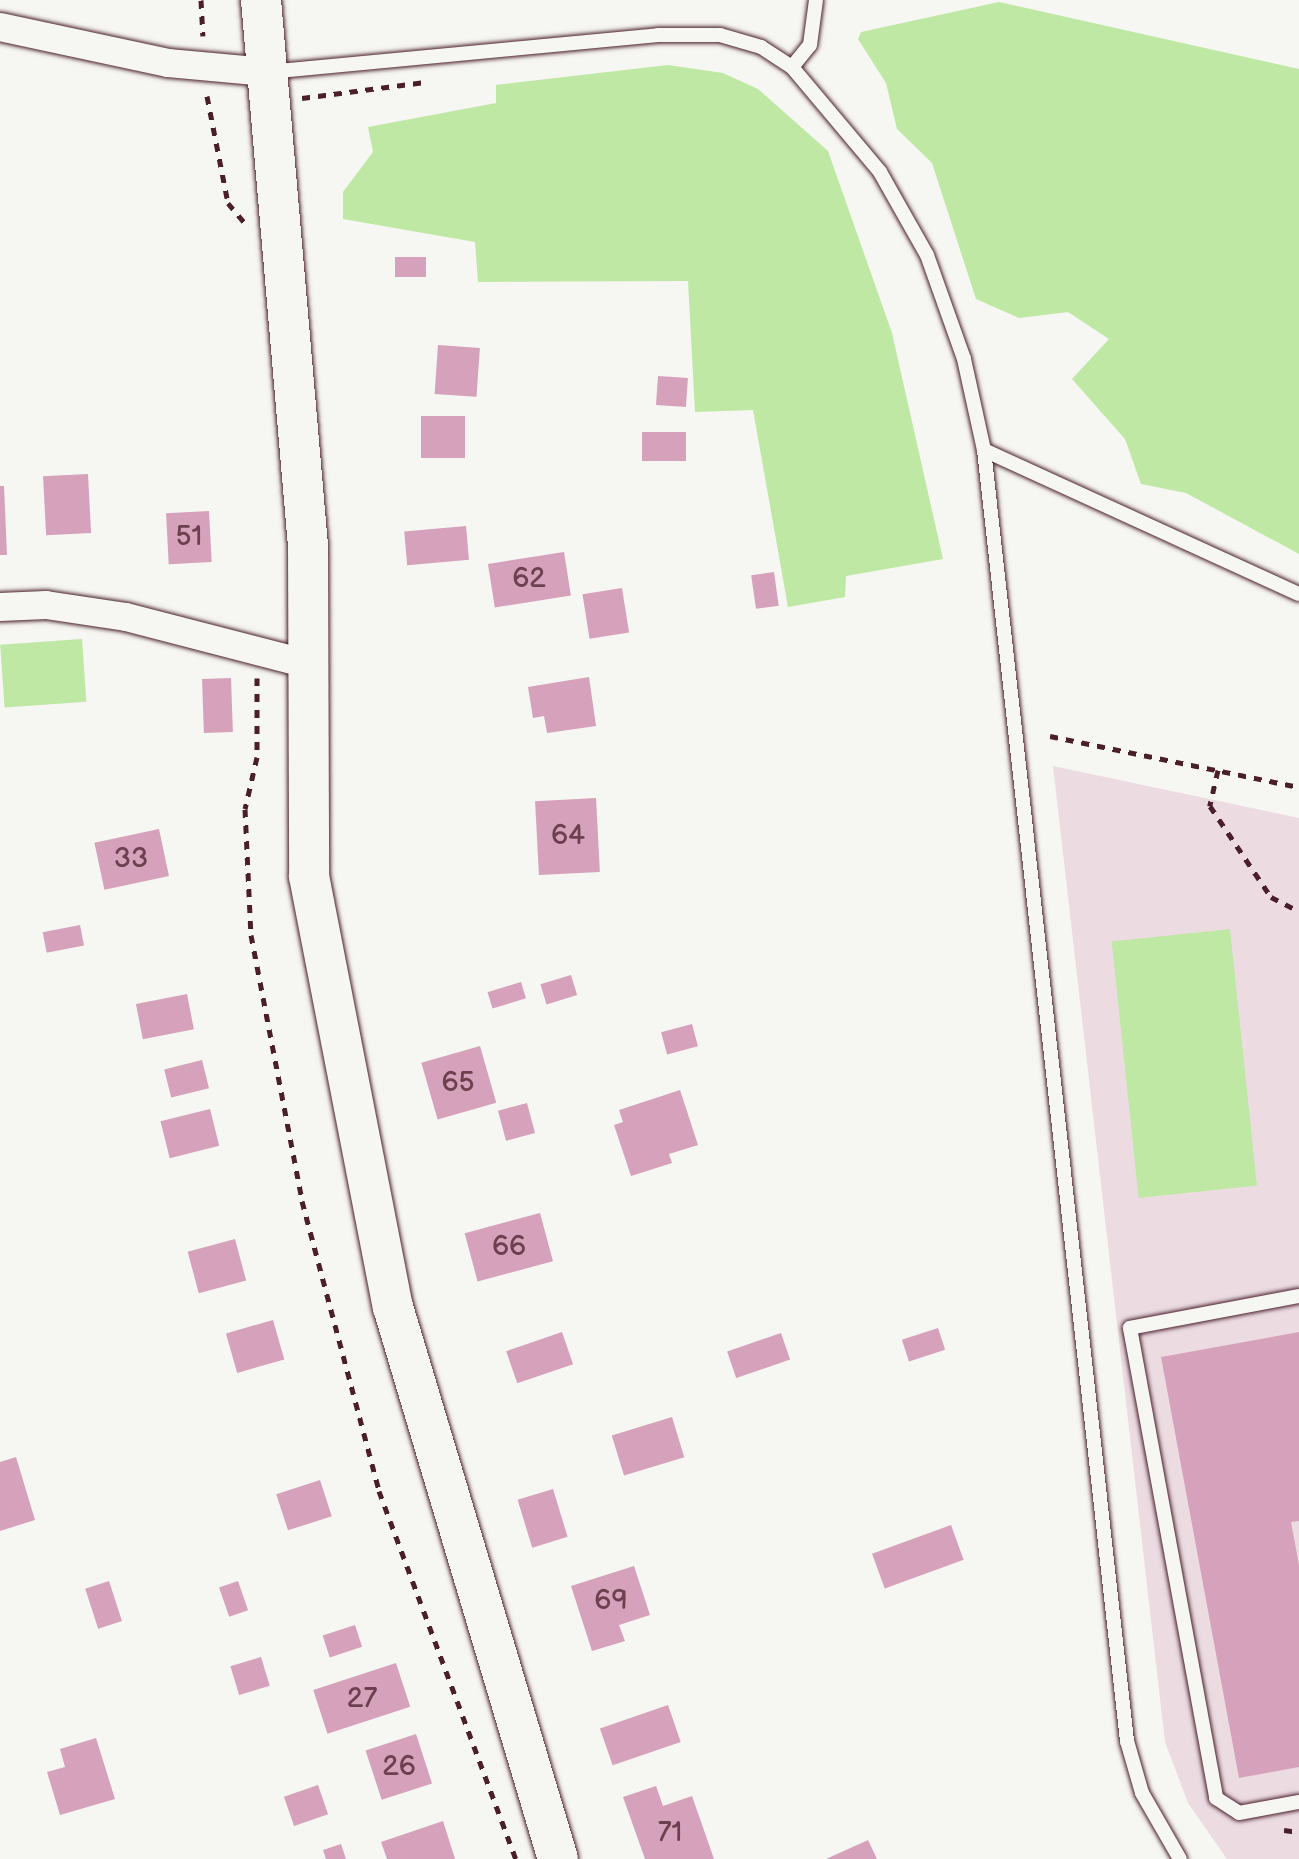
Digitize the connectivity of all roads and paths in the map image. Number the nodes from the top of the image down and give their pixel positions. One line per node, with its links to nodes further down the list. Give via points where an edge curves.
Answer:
1 (202, 0): 5 (path)
2 (261, 0): 8 (street)
3 (816, 0): 6 (lane, via 810,46)
4 (0, 28): 8 (street)
5 (203, 44)
6 (792, 66): 8 (lane, via 761,47 720,35 658,34); 9 (lane, via 880,172 928,255 964,359)
7 (427, 82): 8 (path)
8 (268, 87): 12 (street, via 308,546)
9 (984, 450): 10 (lane); 20 (lane, via 1127,1741 1142,1794)
10 (1299, 594)
11 (0, 606): 12 (street, via 46,604 126,618)
12 (308, 664): 19 (street, via 309,876 393,1307)
13 (1050, 736): 14 (path)
14 (1218, 770): 15 (path); 16 (path, via 1210,806 1271,897)
15 (1299, 787)
16 (1299, 911)
17 (1299, 1296): 18 (lane, via 1130,1328 1216,1798 1239,1814)
18 (1299, 1802)
19 (558, 1859)
20 (1180, 1859)

